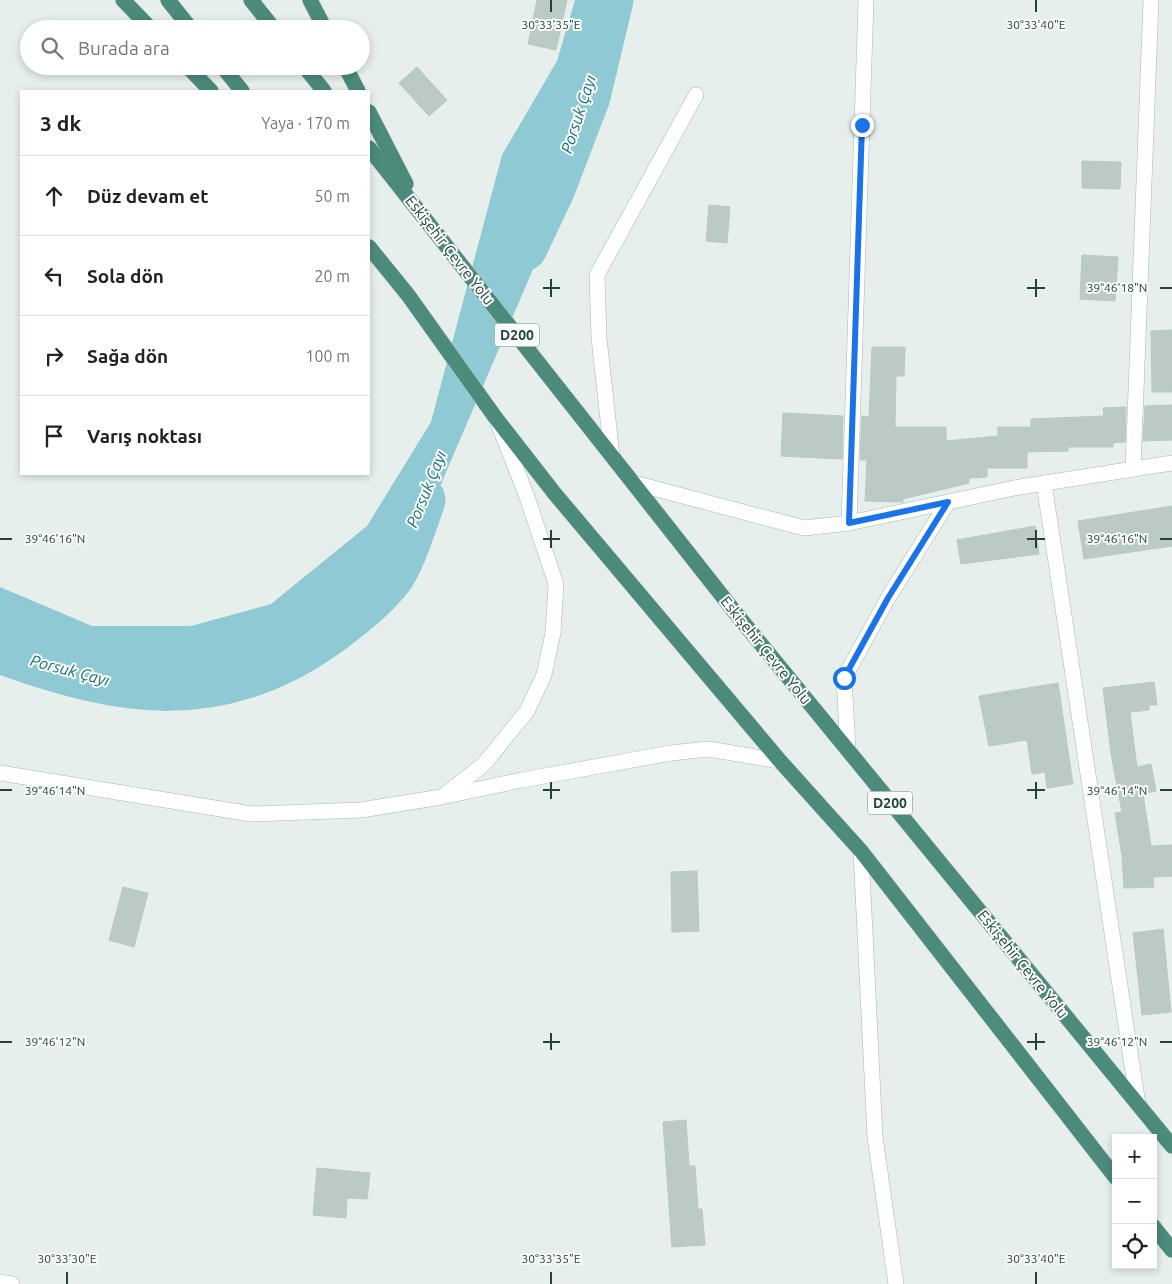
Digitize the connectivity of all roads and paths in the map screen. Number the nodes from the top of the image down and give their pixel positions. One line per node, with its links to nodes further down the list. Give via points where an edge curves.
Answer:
1 (123, 0): 7 (highway)
2 (168, 0): 8 (highway)
3 (251, 0): 9 (highway)
4 (310, 0): 10 (highway)
5 (866, 0): 33 (street)
6 (1151, 0): 29 (street)
7 (142, 20)
8 (184, 20)
9 (267, 20)
10 (320, 20)
11 (196, 75): 15 (highway)
12 (229, 75): 16 (highway)
13 (311, 75): 17 (highway)
14 (350, 75): 18 (highway)
15 (210, 90)
16 (241, 90)
17 (323, 90)
18 (357, 90)
19 (696, 94): 27 (street, via 597,275 599,338)
20 (370, 114): 22 (highway)
21 (370, 149): 22 (highway, Eskişehir Çevre Yolu / D200)
22 (422, 214): 27 (highway, Eskişehir Çevre Yolu / D200)
23 (370, 248): 25 (highway)
24 (370, 256): 25 (highway)
25 (408, 295): 26 (highway)
26 (495, 417): 35 (highway, via 555,494); 37 (street, via 526,494 556,584 553,633 544,675 527,711 484,764)
27 (612, 456): 31 (highway, Eskişehir Çevre Yolu / D200)
28 (1172, 463): 29 (street)
29 (1133, 468): 30 (street)
30 (1044, 483): 32 (street); 39 (street)
31 (634, 484): 33 (street, via 804,528); 34 (highway, Eskişehir Çevre Yolu / D200)
32 (948, 502): 33 (street); 34 (street, via 888,598 844,678)
33 (849, 523)
34 (848, 750): 39 (highway, Eskişehir Çevre Yolu / D200)
35 (780, 761): 37 (street, via 708,749 671,752); 38 (highway)
36 (0, 773): 37 (street, via 252,814 361,810)
37 (441, 797)
38 (861, 851): 41 (highway); 46 (street, via 876,1137)
39 (1138, 1105): 40 (highway, Eskişehir Çevre Yolu / D200)
40 (1172, 1146)
41 (1112, 1173)
42 (1157, 1231): 43 (highway)
43 (1172, 1250)
44 (0, 1282): 45 (street)
45 (12, 1284)
46 (896, 1284)

